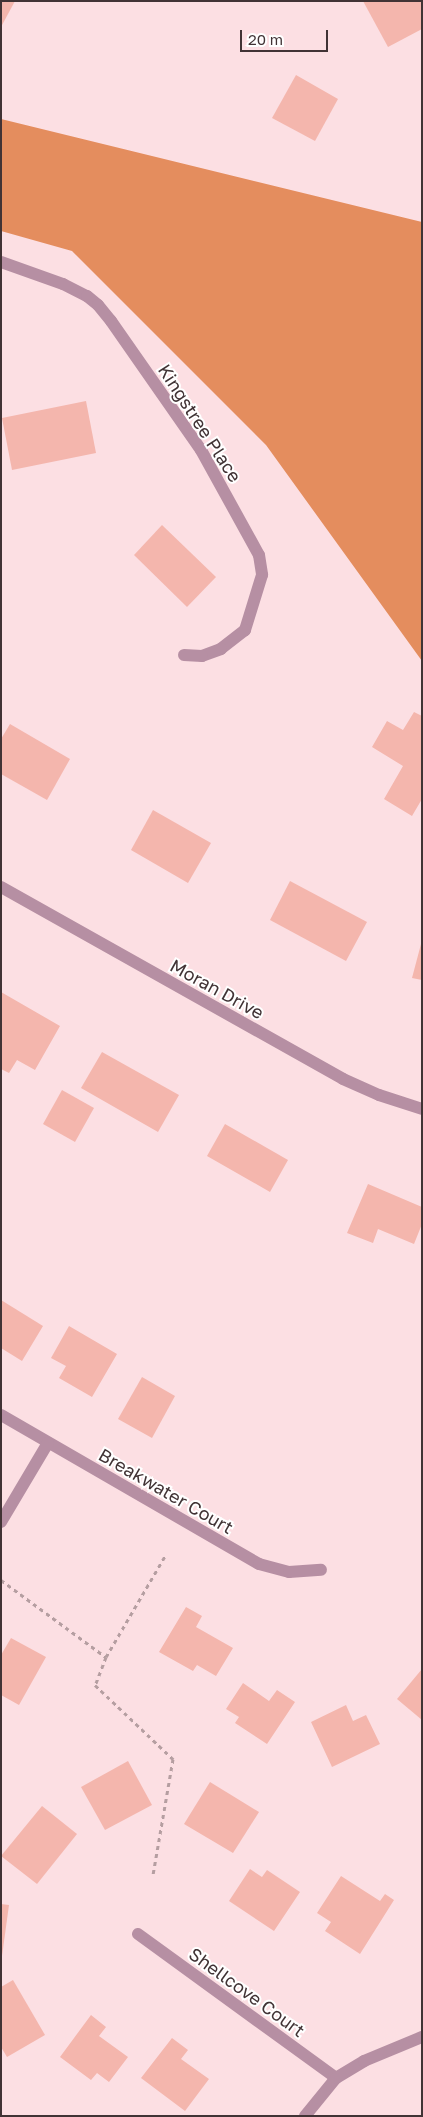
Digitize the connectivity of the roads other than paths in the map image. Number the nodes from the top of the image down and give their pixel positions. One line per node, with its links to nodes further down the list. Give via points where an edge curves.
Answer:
1 (1, 262): 2 (street, Kingstree Place, via 63,284 98,305 202,450 259,556 262,575 245,630 221,649 202,656)
2 (184, 655)
3 (1, 887): 4 (street, Moran Drive, via 343,1079)
4 (422, 1109)
5 (1, 1415): 6 (street, Breakwater Court)
6 (48, 1443): 7 (street); 8 (street, Breakwater Court, via 259,1564 288,1572)
7 (1, 1522)
8 (322, 1570)
9 (138, 1934): 11 (street, Shellcove Court)
10 (422, 2037): 11 (street, via 364,2061)
11 (336, 2078): 12 (street)
12 (305, 2116)

